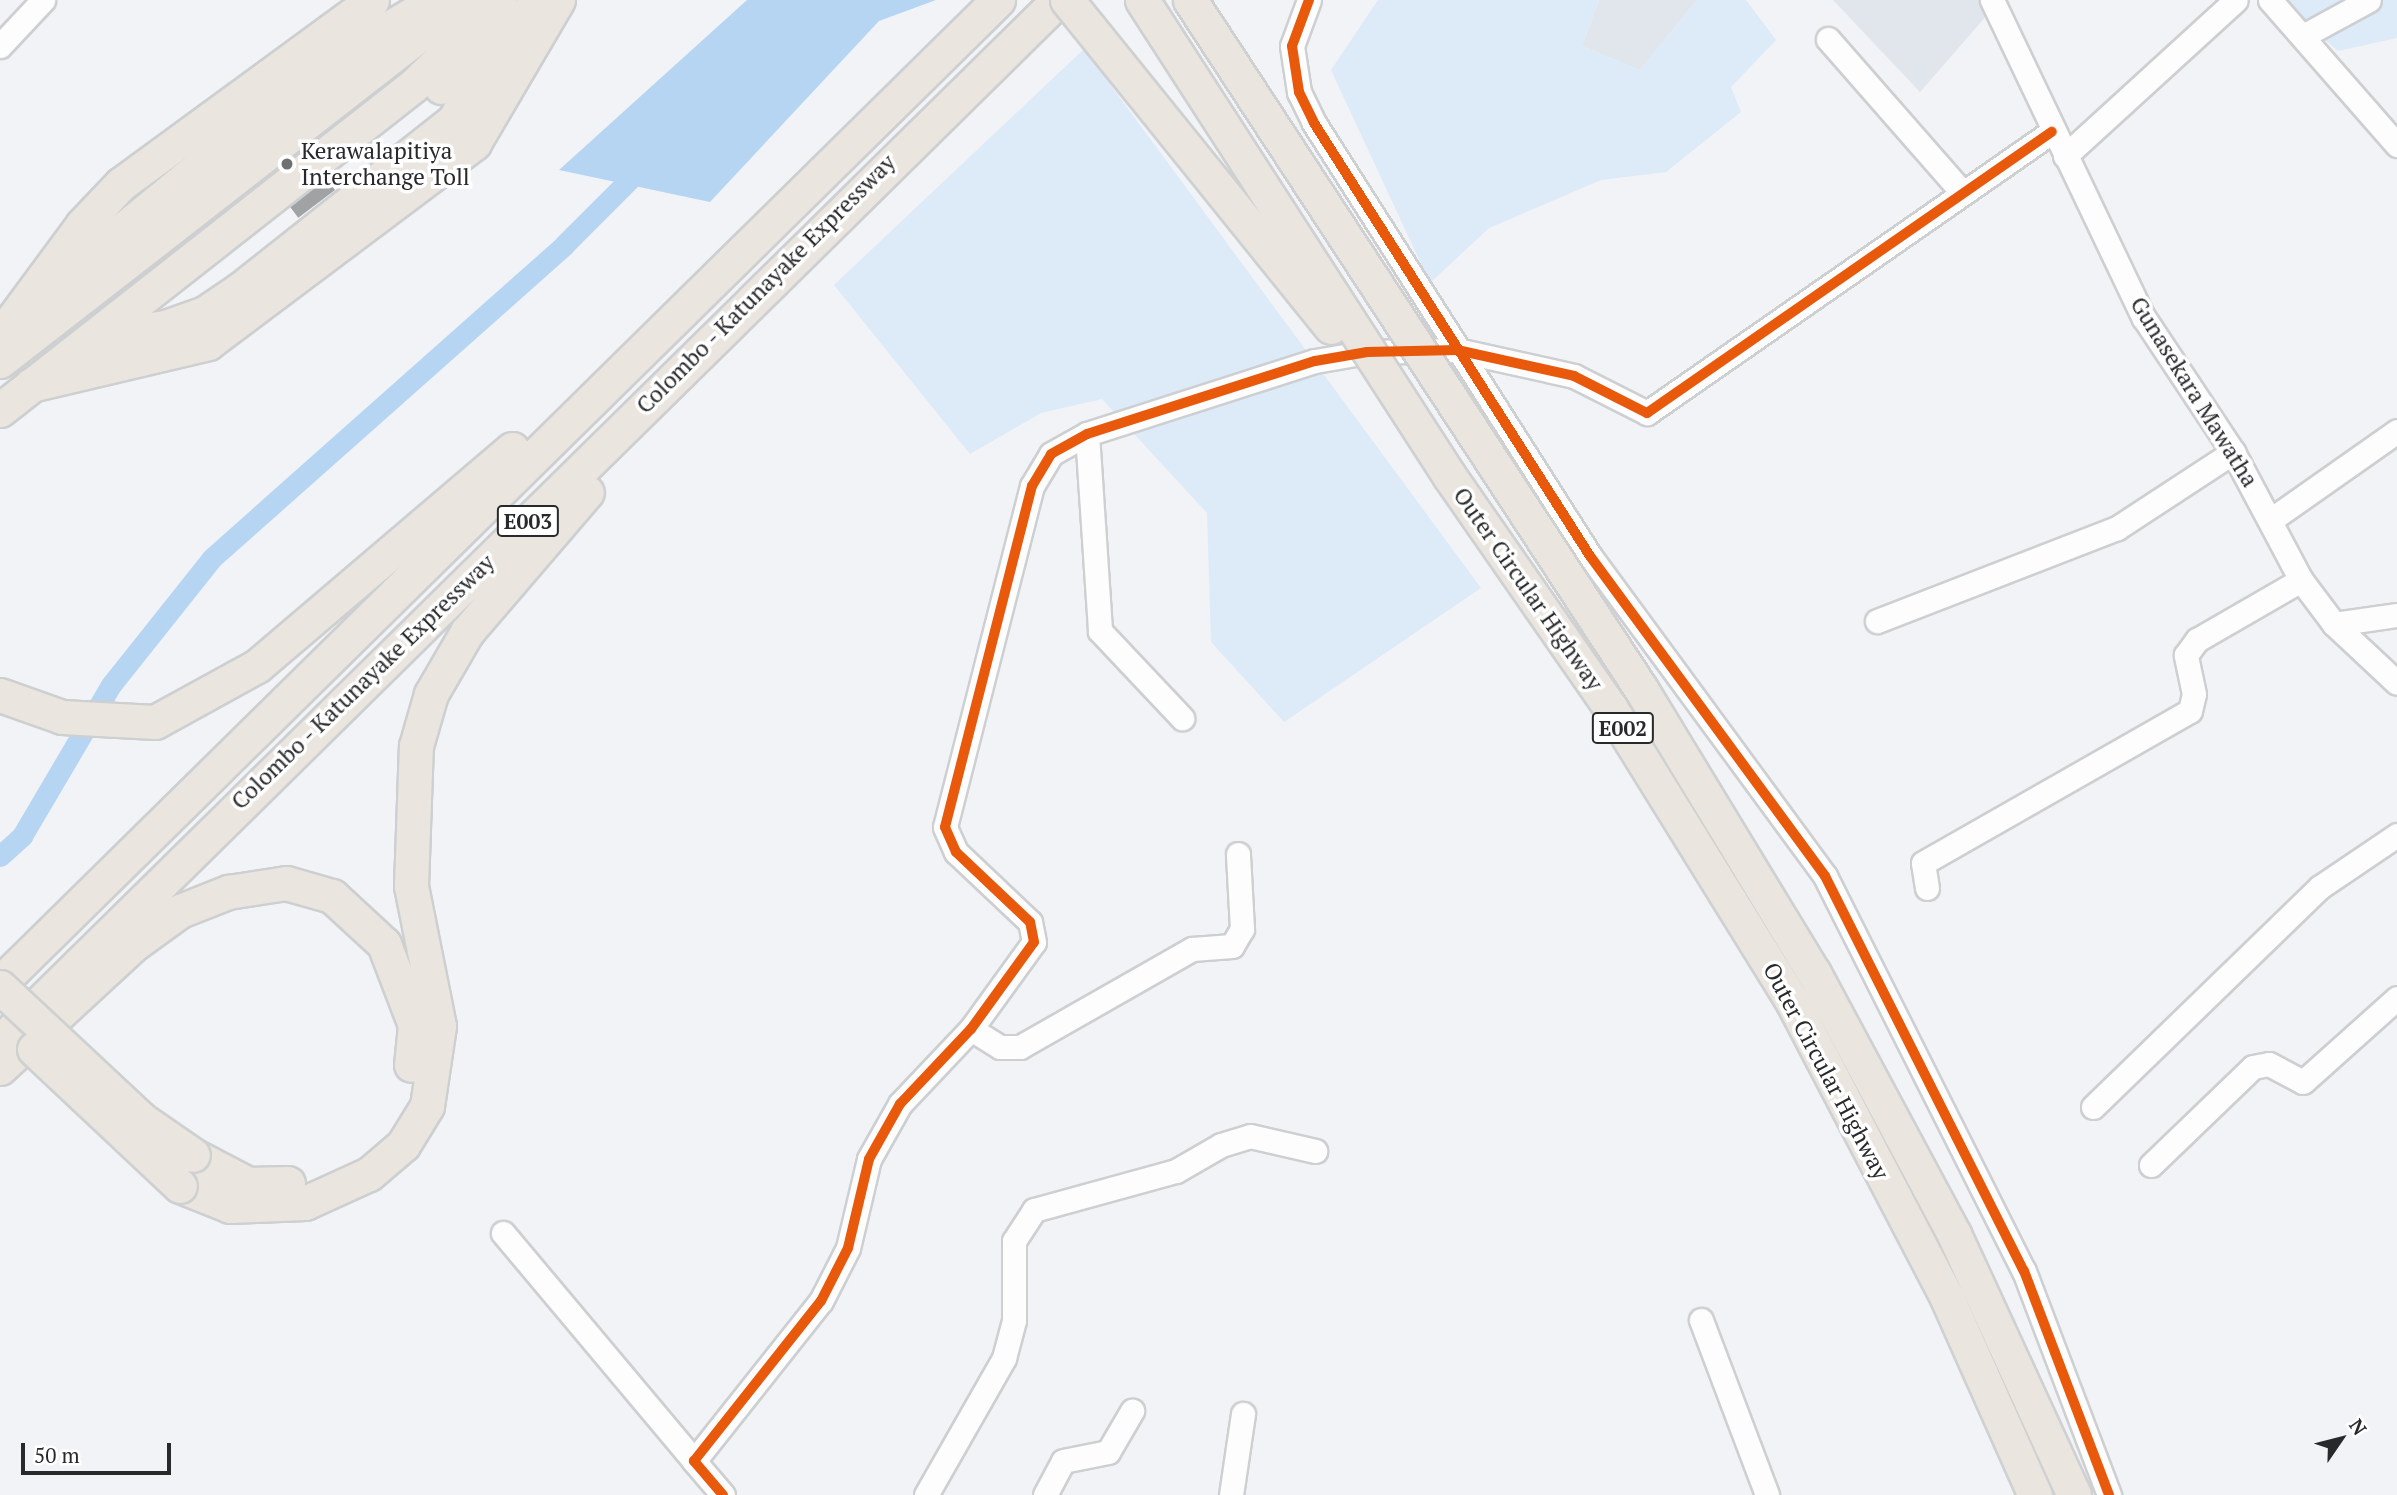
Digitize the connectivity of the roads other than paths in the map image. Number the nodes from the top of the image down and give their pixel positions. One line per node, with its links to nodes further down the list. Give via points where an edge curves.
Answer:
1 (43, 0): 23 (street)
2 (372, 0): 34 (highway, via 121,184 82,225)
3 (397, 0): 31 (highway, via 358,22 137,194 63,268)
4 (436, 0): 31 (highway, via 359,46 256,121 142,210)
5 (454, 0): 34 (highway, via 161,214)
6 (464, 0): 37 (highway)
7 (501, 0): 33 (highway, via 414,85); 38 (highway)
8 (542, 0): 32 (highway)
9 (550, 0): 24 (highway)
10 (557, 0): 36 (highway, via 461,135 236,309 170,343); 38 (highway, via 474,143 208,343)
11 (998, 0): 30 (highway, Colombo - Katunayake Expressway / E003)
12 (1058, 0): 29 (highway, Colombo - Katunayake Expressway / E003)
13 (1068, 0): 43 (highway, bridge)
14 (1142, 0): 43 (highway, Outer Circular Highway / E002, bridge)
15 (1190, 0): 75 (highway, Outer Circular Highway / E002, bridge, via 1642,689 1814,973 1954,1234)
16 (1309, 0): 35 (street, via 1292,46 1298,92)
17 (1992, 0): 25 (street, Gunasekara Mawatha)
18 (2236, 0): 27 (street)
19 (2270, 0): 21 (street)
20 (2369, 0): 21 (street)
21 (2303, 36): 26 (street)
22 (1828, 38): 28 (street)
23 (0, 46)
24 (493, 55): 32 (highway, via 444,109 193,299); 33 (highway, via 454,120 239,290 205,313 165,327)
25 (2052, 132): 27 (street, Gunasekara Mawatha); 28 (street)
26 (2397, 145)
27 (2065, 156): 42 (street, Gunasekara Mawatha, via 2144,318)
28 (1960, 190): 35 (street, via 1647,413 1574,376)
29 (821, 229): 57 (highway, bridge, via 526,560 467,632 431,694 416,746 409,821 411,886 439,1026 427,1106 403,1145 369,1174 306,1203 230,1206 180,1186); 59 (highway, Colombo - Katunayake Expressway / E003)
30 (724, 268): 50 (highway, via 257,666 155,722 62,718); 55 (highway, Colombo - Katunayake Expressway / E003)
31 (55, 290): 34 (highway)
32 (158, 311): 33 (highway)
33 (105, 327): 36 (highway)
34 (7, 337)
35 (1457, 350): 41 (street, via 1367,352 1315,361); 76 (street, via 1597,566 1825,876 2024,1271)
36 (64, 359): 38 (highway)
37 (0, 361)
38 (16, 384): 39 (highway)
39 (0, 410)
40 (2397, 430): 44 (street)
41 (1087, 434): 51 (street, via 1100,631); 58 (street, via 1051,454 1032,486 945,827 956,852 1030,922 1034,942)
42 (2233, 452): 44 (street, Gunasekara Mawatha); 47 (street, via 2117,528)
43 (1450, 477): 74 (highway, Outer Circular Highway / E002, bridge, via 1611,709 1792,1001 1948,1300)
44 (2272, 519): 45 (street, Gunasekara Mawatha)
45 (2301, 580): 48 (street, Gunasekara Mawatha); 54 (street, via 2197,640 2186,655 2194,694 2190,711 1923,863)
46 (2397, 615): 48 (street)
47 (1877, 621)
48 (2334, 624): 49 (street, Gunasekara Mawatha)
49 (2397, 682)
50 (0, 695)
51 (1182, 718)
52 (2397, 835): 61 (street, via 2320,887)
53 (1238, 855): 58 (street, via 1242,929 1232,946 1192,949 1020,1047 1000,1047)
54 (1927, 888)
55 (0, 985): 60 (highway, bridge, via 141,1119 193,1155 248,1184 302,1182 359,1157 387,1134 408,1096 415,1025 384,944 332,896 286,883 228,892 180,911 133,945)
56 (2397, 999): 63 (street, via 2303,1082 2269,1064 2253,1067)
57 (0, 1015)
58 (971, 1029): 68 (street, via 900,1104 869,1159 848,1248 821,1301)
59 (0, 1042)
60 (0, 1068)
61 (2093, 1107)
62 (1315, 1151): 70 (street, via 1250,1136 1221,1144 1176,1171 1034,1210 1014,1241 1014,1320 1004,1358)
63 (2151, 1165)
64 (503, 1233): 68 (street)
65 (1701, 1320): 73 (street)
66 (1132, 1411): 71 (street, via 1108,1452 1063,1461)
67 (1243, 1414): 72 (street)
68 (694, 1461): 69 (street)
69 (723, 1495)
70 (926, 1495)
71 (1045, 1495)
72 (1231, 1495)
73 (1767, 1495)
74 (2035, 1495)
75 (2074, 1495)
76 (2109, 1495)

